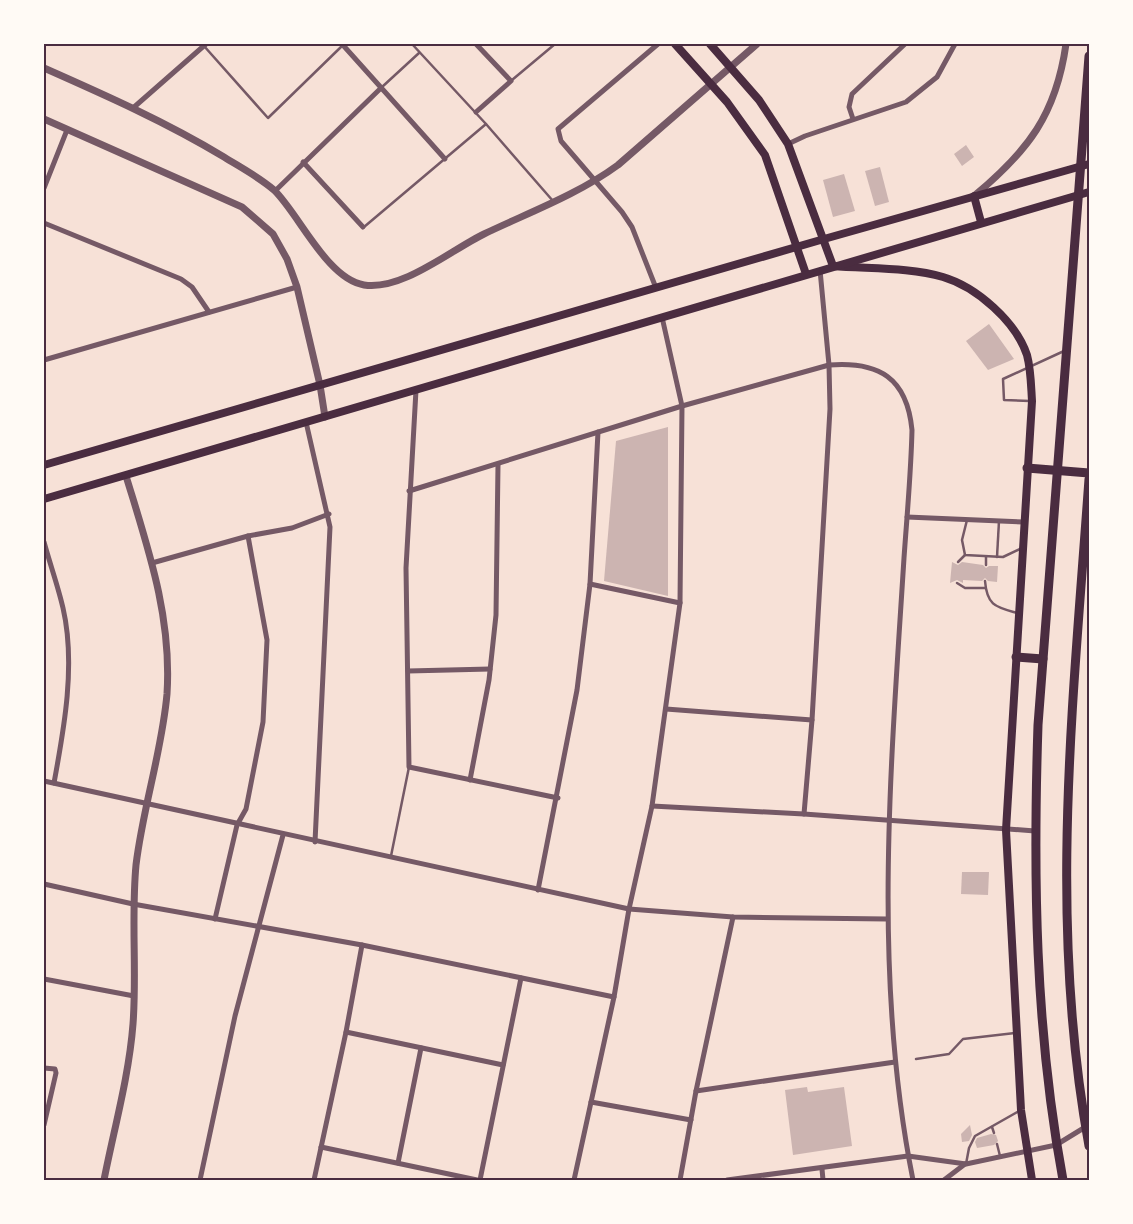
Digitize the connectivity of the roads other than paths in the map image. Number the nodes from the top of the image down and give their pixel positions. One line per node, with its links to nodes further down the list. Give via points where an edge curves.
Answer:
1 (412, 44): 13 (lane)
2 (476, 44): 17 (street)
3 (555, 44): 17 (lane)
4 (658, 44): 30 (street, via 558,129 560,141)
5 (675, 44): 18 (main road)
6 (710, 44): 16 (main road)
7 (757, 44): 16 (street)
8 (904, 44): 23 (street, via 852,94 849,106)
9 (955, 44): 23 (street, via 937,77 906,102)
10 (1066, 44): 35 (street, via 1061,76 1044,118 1007,168)
11 (205, 45): 12 (lane, via 268,118); 20 (street)
12 (343, 45): 19 (street)
13 (419, 53): 19 (lane); 21 (lane)
14 (1089, 56): 29 (main road)
15 (44, 68): 20 (street)
16 (731, 68): 18 (street); 26 (main road, via 759,100)
17 (511, 81): 21 (street)
18 (711, 85): 30 (street); 41 (main road, via 750,131 765,155)
19 (381, 88): 27 (street); 28 (street)
20 (133, 108): 32 (street, via 200,143)
21 (476, 112): 24 (lane)
22 (44, 119): 25 (street)
23 (853, 119): 26 (street)
24 (486, 124): 27 (lane); 36 (lane)
25 (66, 130): 31 (street); 45 (street, via 242,207 263,224 281,246)
26 (788, 144): 40 (main road)
27 (445, 159): 39 (lane)
28 (303, 162): 32 (street); 39 (street)
29 (1085, 165): 34 (main road); 35 (main road)
30 (596, 181): 36 (street); 46 (street, via 632,227)
31 (44, 188)
32 (275, 191): 36 (street, via 309,238 340,273 363,285 402,279 484,234)
33 (1089, 192): 34 (main road)
34 (1078, 195): 37 (main road); 49 (main road)
35 (974, 196): 37 (main road); 40 (main road)
36 (555, 203)
37 (981, 222): 42 (main road)
38 (44, 223): 47 (street, via 181,279 192,287)
39 (363, 228)
40 (824, 239): 41 (main road); 42 (main road)
41 (797, 247): 44 (main road); 46 (main road)
42 (833, 266): 43 (main road); 52 (main road, via 918,273 943,277 965,286 983,299 1018,336)
43 (820, 270): 44 (main road); 51 (street)
44 (806, 274): 48 (main road)
45 (297, 287): 47 (street); 53 (street)
46 (656, 288): 53 (main road)
47 (209, 312): 50 (street)
48 (662, 317): 54 (main road); 56 (street)
49 (1067, 349): 52 (lane); 63 (main road)
50 (44, 360)
51 (829, 365): 56 (street); 70 (street, via 854,364 883,372 905,396 912,430); 94 (street, via 830,409)
52 (1029, 368): 55 (main road); 55 (lane, via 1003,379 1004,400)
53 (320, 385): 57 (street); 60 (main road)
54 (416, 390): 57 (main road); 67 (street)
55 (1032, 401): 62 (main road)
56 (682, 406): 59 (street); 87 (street)
57 (325, 417): 58 (main road)
58 (306, 422): 65 (main road); 69 (street)
59 (598, 432): 61 (street); 85 (street)
60 (44, 465)
61 (498, 465): 67 (street); 91 (street, via 496,615)
62 (1027, 468): 63 (main road); 73 (main road)
63 (1058, 470): 64 (main road); 90 (main road)
64 (1089, 473)
65 (126, 476): 68 (main road); 81 (street)
66 (1089, 479): 136 (main road, via 1069,754 1065,858 1070,1005 1076,1065)
67 (409, 491): 92 (street, via 406,568)
68 (44, 499)
69 (329, 514): 74 (street, via 292,528); 108 (street)
70 (907, 517): 71 (street); 103 (street)
71 (967, 520): 72 (street); 77 (lane, via 962,540)
72 (999, 521): 73 (street); 79 (lane)
73 (1024, 522): 76 (main road)
74 (248, 536): 81 (street); 104 (street, via 267,640 263,722 246,809)
75 (44, 542): 98 (street, via 64,610 68,660 66,718)
76 (1023, 547): 79 (lane, via 1004,557); 88 (main road)
77 (965, 555): 78 (lane); 80 (lane)
78 (986, 557): 79 (lane); 82 (lane)
79 (997, 557)
80 (958, 562)
81 (152, 563): 100 (street, via 164,612 168,672 164,717)
82 (986, 565)
83 (985, 581): 86 (lane)
84 (957, 583): 86 (lane, via 965,588)
85 (590, 584): 87 (street); 99 (street, via 577,690)
86 (985, 588): 88 (lane, via 995,606)
87 (680, 603): 93 (street)
88 (1019, 614): 89 (main road)
89 (1016, 657): 90 (main road); 105 (main road)
90 (1043, 659): 106 (main road)
91 (490, 669): 92 (street); 96 (street)
92 (408, 671): 95 (street)
93 (666, 710): 94 (street); 101 (street)
94 (812, 720): 102 (street)
95 (409, 767): 96 (street); 109 (lane)
96 (470, 780): 99 (street)
97 (44, 781): 98 (street)
98 (54, 783): 100 (street)
99 (558, 798): 111 (street)
100 (148, 804): 104 (street); 112 (street, via 136,863)
101 (652, 806): 102 (street); 113 (street)
102 (804, 814): 103 (street)
103 (890, 822): 105 (street); 116 (street)
104 (237, 825): 107 (street); 115 (street)
105 (1006, 830): 106 (street); 124 (main road)
106 (1035, 831): 139 (main road, via 1040,1013)
107 (283, 835): 108 (street); 117 (street)
108 (315, 842): 109 (street)
109 (390, 858): 111 (street)
110 (44, 884): 112 (street)
111 (538, 890): 113 (street)
112 (133, 904): 115 (street); 121 (street)
113 (629, 909): 114 (street); 122 (street)
114 (733, 917): 116 (street); 130 (street)
115 (215, 919): 117 (street)
116 (888, 919): 127 (street)
117 (257, 926): 118 (street); 150 (street)
118 (362, 945): 119 (street); 123 (street)
119 (521, 978): 122 (street); 128 (street)
120 (44, 979): 121 (street)
121 (134, 996): 149 (street, via 129,1057)
122 (614, 997): 131 (street)
123 (346, 1032): 125 (street); 141 (street)
124 (1017, 1033): 126 (lane, via 963,1039 949,1054); 132 (main road)
125 (420, 1048): 128 (street); 145 (street)
126 (916, 1059)
127 (895, 1062): 130 (street); 143 (street)
128 (503, 1065): 152 (street)
129 (44, 1068): 134 (street, via 56,1071)
130 (696, 1091): 133 (street)
131 (591, 1102): 133 (street); 153 (street)
132 (1021, 1110): 135 (lane); 142 (main road)
133 (691, 1120): 154 (street)
134 (44, 1125)
135 (992, 1126): 137 (lane); 146 (lane, via 972,1139)
136 (1088, 1126): 139 (street); 140 (main road)
137 (994, 1133)
138 (997, 1144): 144 (lane)
139 (1056, 1145): 142 (street); 159 (main road)
140 (1089, 1146)
141 (321, 1147): 145 (street); 151 (street)
142 (1027, 1151): 144 (street); 158 (main road)
143 (908, 1156): 146 (street); 147 (street); 157 (street)
144 (1000, 1156): 146 (street)
145 (398, 1163): 152 (street)
146 (966, 1164): 148 (street)
147 (822, 1169): 155 (street); 156 (street)
148 (946, 1179)
149 (104, 1180)
150 (200, 1180)
151 (314, 1180)
152 (479, 1180)
153 (574, 1180)
154 (680, 1180)
155 (727, 1180)
156 (824, 1180)
157 (912, 1180)
158 (1032, 1180)
159 (1063, 1180)

